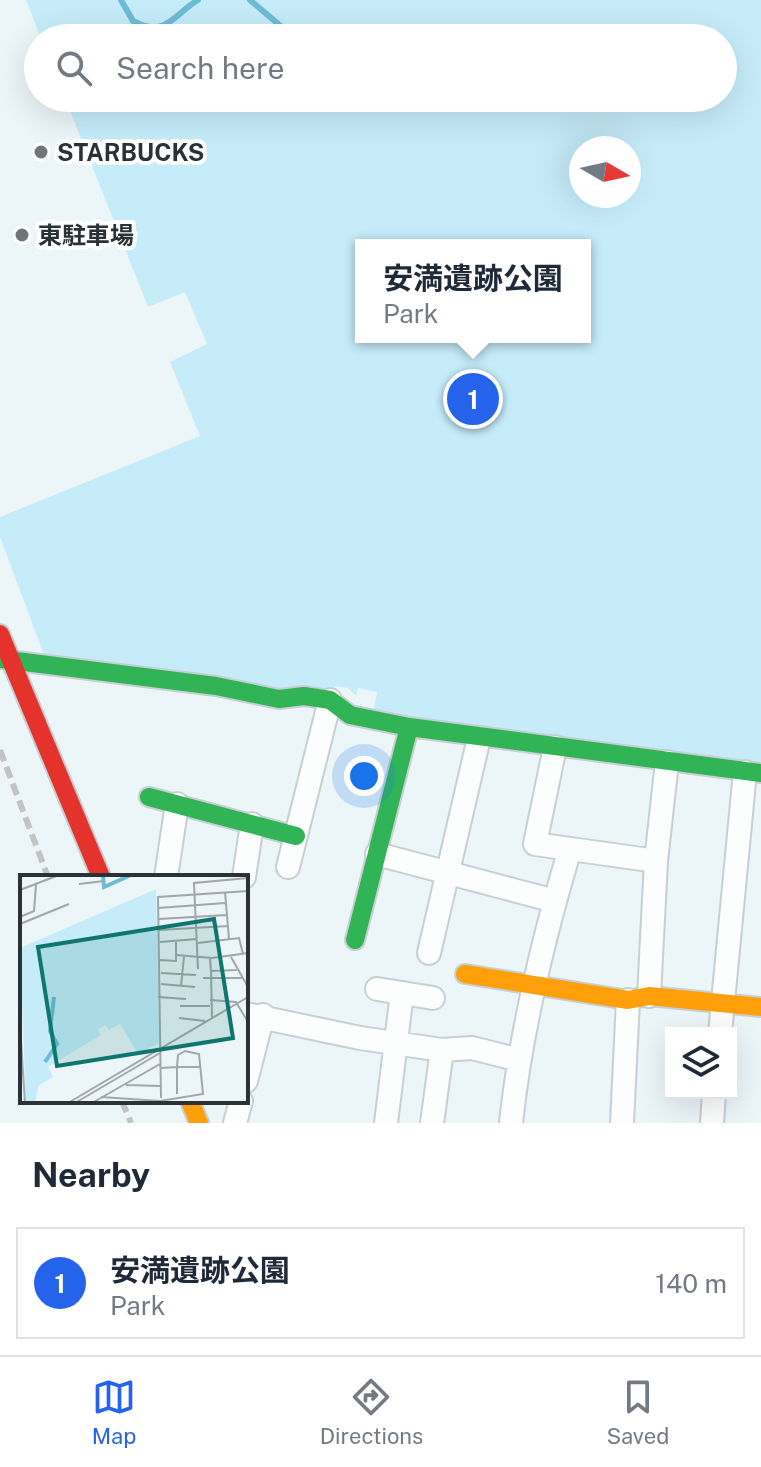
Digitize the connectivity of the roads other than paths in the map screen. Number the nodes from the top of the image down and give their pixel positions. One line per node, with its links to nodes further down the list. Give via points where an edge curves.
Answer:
1 (0, 634): 2 (street)
2 (5, 659): 3 (street, via 279,699); 18 (street)
3 (330, 700): 4 (street, via 350,715); 12 (street)
4 (409, 727): 5 (street); 14 (street)
5 (479, 738): 6 (street); 17 (street)
6 (555, 747): 7 (street); 13 (street, via 535,844)
7 (667, 762): 8 (street); 15 (street)
8 (753, 772): 30 (street)
9 (149, 797): 10 (street)
10 (177, 804): 11 (street); 19 (street)
11 (252, 824): 12 (street); 20 (street)
12 (296, 836): 16 (street)
13 (570, 849): 15 (street); 21 (street)
14 (377, 854): 17 (street); 22 (street)
15 (656, 861): 29 (street)
16 (288, 867)
17 (448, 872): 21 (street); 23 (street)
18 (100, 875)
19 (166, 875)
20 (244, 875)
21 (555, 901): 25 (street)
22 (355, 940)
23 (429, 953)
24 (465, 974): 25 (street)
25 (534, 986): 29 (street); 36 (street)
26 (377, 989): 27 (street)
27 (402, 993): 28 (street); 34 (street)
28 (433, 998)
29 (638, 998): 30 (street); 46 (street)
30 (724, 1003): 31 (street); 33 (street)
31 (761, 1007)
32 (255, 1014): 34 (street); 37 (street)
33 (721, 1027)
34 (396, 1043): 35 (street); 43 (street)
35 (442, 1050): 36 (street, via 472,1048); 44 (street)
36 (519, 1060): 45 (street)
37 (248, 1066)
38 (714, 1099): 47 (street)
39 (191, 1103): 41 (street)
40 (240, 1103): 42 (street)
41 (199, 1123)
42 (235, 1123)
43 (386, 1123)
44 (432, 1123)
45 (511, 1123)
46 (622, 1123)
47 (712, 1123)

